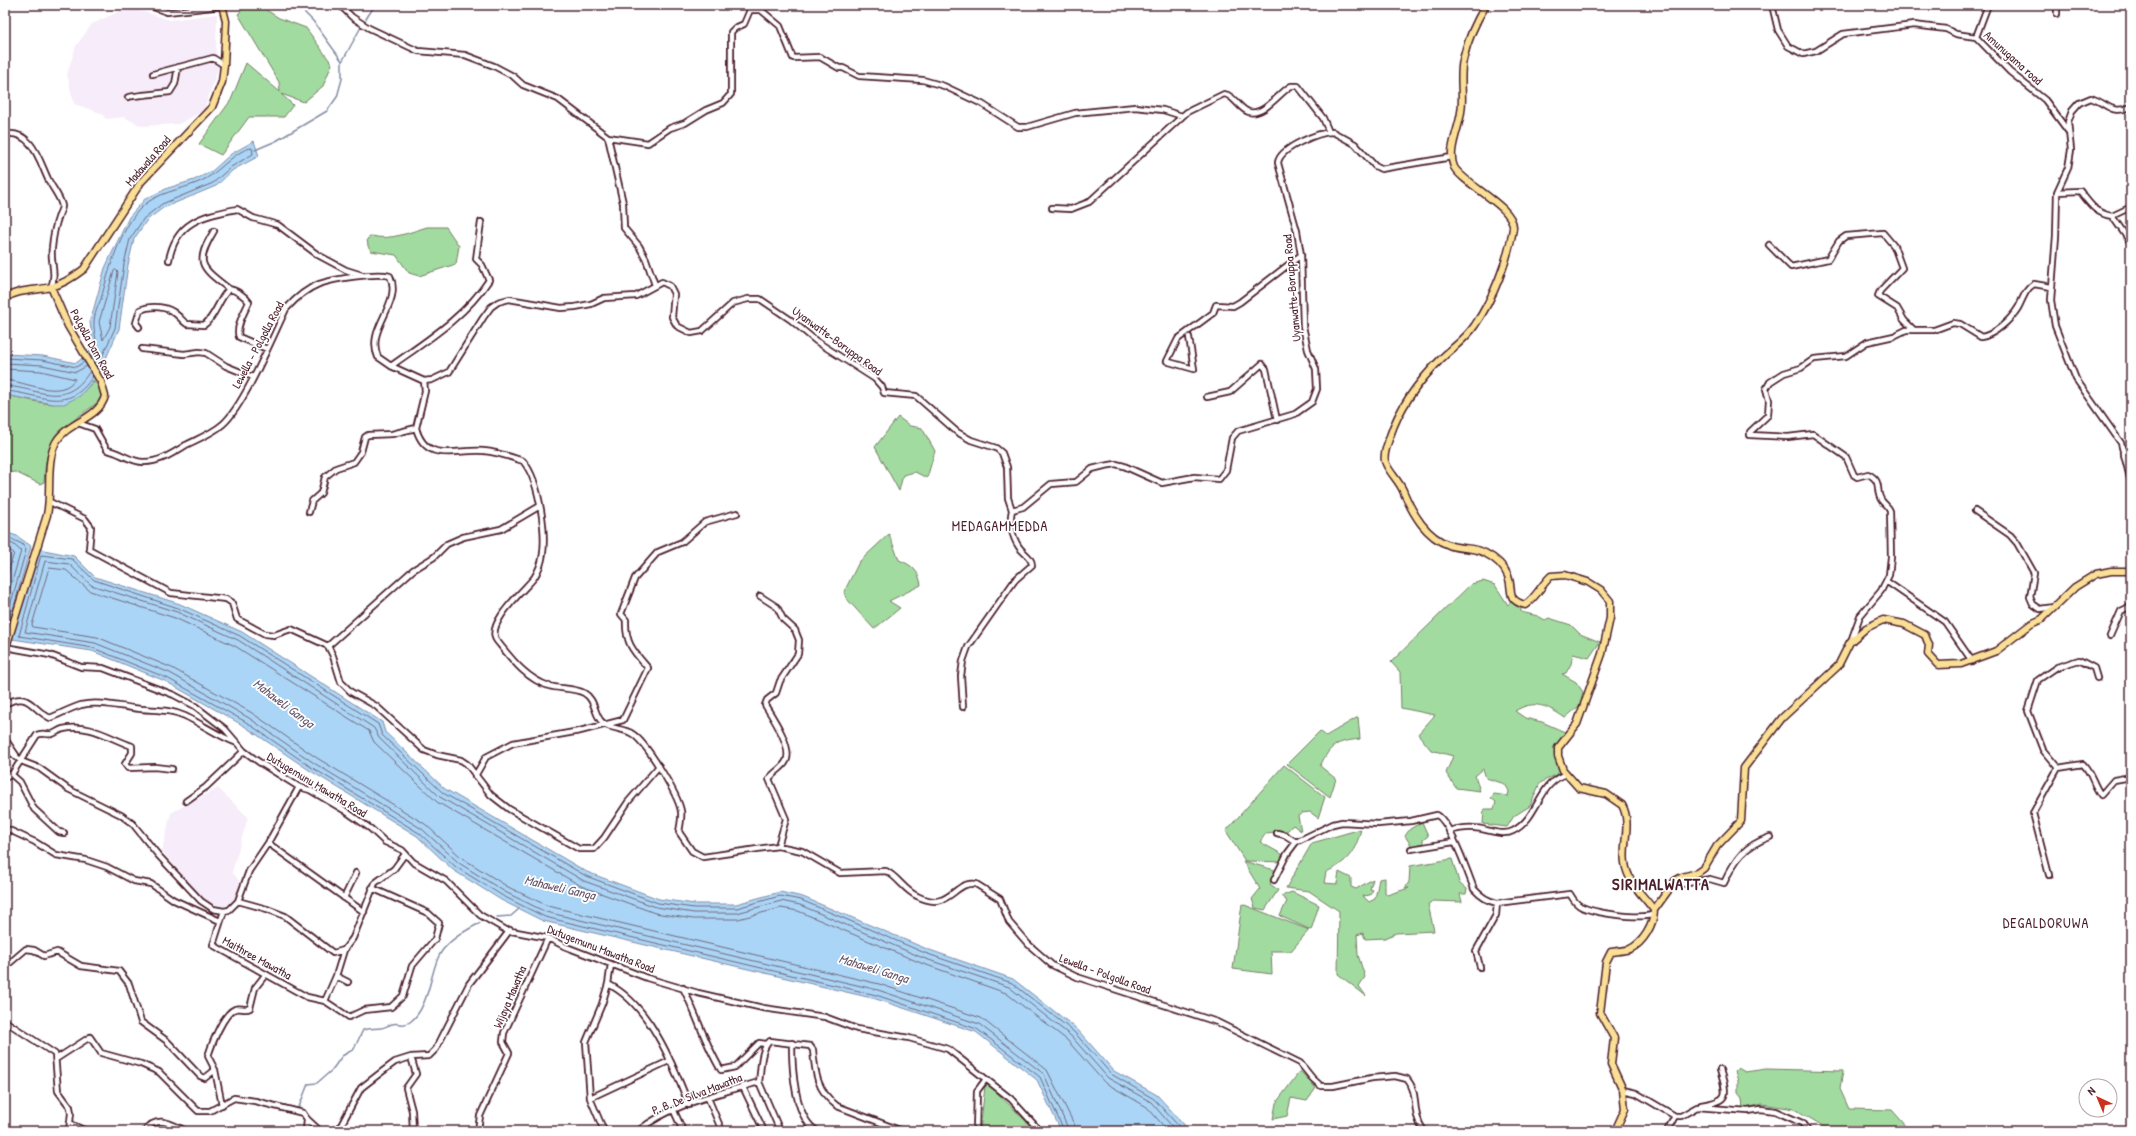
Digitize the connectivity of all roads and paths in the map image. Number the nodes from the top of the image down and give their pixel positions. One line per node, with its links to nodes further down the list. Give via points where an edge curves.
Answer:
1 (148, 5): 8 (street, via 167,12)
2 (340, 5): 21 (street, via 369,28 418,51 465,55 494,66 513,76 523,85 558,99)
3 (747, 5): 9 (street)
4 (1486, 5): 22 (main road, via 1462,61 1462,112)
5 (1772, 5): 11 (street, Amunugama road, via 1778,30 1788,46 1803,54 1816,51 1843,34 1914,25 1946,29 1956,34)
6 (1988, 5): 11 (street)
7 (2057, 5): 10 (street)
8 (222, 6): 12 (main road, Madawala Road, via 226,21)
9 (750, 10): 17 (street, via 761,10 780,26 793,58 820,57 859,76 923,80 944,86 982,104 1018,127 1027,127 1075,113 1135,107 1163,110); 21 (street, via 747,20 731,32 731,94 723,103 670,128 648,143)
10 (2057, 14)
11 (1976, 37): 18 (street, Amunugama road, via 2010,72 2045,100)
12 (224, 65): 13 (street, via 213,58); 35 (main road, Madawala Road, via 222,82 212,106 141,182 84,269 71,279)
13 (178, 67): 14 (street); 15 (street, via 175,84 170,92)
14 (154, 74)
15 (128, 97)
16 (2131, 107): 18 (street, via 2120,111 2111,110 2091,98 2079,103 2072,111)
17 (1182, 116): 19 (street, via 1200,104 1224,94 1248,112 1257,111 1294,85 1302,89 1323,118); 25 (street, via 1089,202 1070,209)
18 (2068, 131): 23 (street, via 2071,150 2068,168)
19 (1329, 132): 22 (street, via 1354,144 1381,169); 31 (street, Uyanwatte-Boruppa Road, via 1292,147 1278,158)
20 (5, 134): 35 (street, via 10,133 24,138 34,146 62,208 55,227 50,257 54,275)
21 (608, 137): 34 (street, via 623,203 624,228 639,246)
22 (1452, 157): 84 (main road, via 1457,170 1508,215 1513,224 1509,248 1491,297 1476,324 1421,381 1402,406 1388,442 1385,460 1400,482 1412,512 1425,529 1449,546 1474,548 1492,557 1502,566 1509,578 1511,596 1516,602 1525,605 1532,601 1550,576 1565,575 1588,582 1601,590 1610,601 1610,618 1602,654 1577,724 1558,748 1558,756)
23 (2057, 192): 26 (street, via 2080,191 2096,210 2103,215); 36 (street)
24 (2131, 207): 26 (street)
25 (1052, 208)
26 (2112, 216): 29 (street)
27 (481, 222): 44 (street, via 476,259 489,280 480,294 450,323)
28 (214, 231): 37 (street, via 204,248 202,263 209,274)
29 (2131, 243)
30 (1769, 245): 40 (street, via 1791,267 1828,259 1839,241 1846,236 1883,233 1894,246 1902,268 1878,296 1897,308)
31 (1301, 255): 41 (street, via 1240,302 1233,306 1216,305 1213,313 1178,339 1168,362 1194,369); 48 (street, Uyanwatte-Boruppa Road, via 1303,326 1308,350 1316,369 1317,389 1312,402 1306,407 1287,418)
32 (169, 260): 33 (street, via 172,245 186,227 197,220 237,209 253,218 278,225 318,255 346,270)
33 (364, 275): 43 (street, Lewella - Polgolla Road, via 319,284 306,291 286,308); 44 (street, Lewella - Polgolla Road, via 390,276 394,285 375,343 378,357)
34 (655, 285): 46 (street, via 636,296 604,298 575,307 561,308 509,299 498,302 491,307 449,372); 56 (street, Uyanwatte-Boruppa Road, via 662,282 670,286 674,294 672,317 677,326 691,333 702,331 733,303 760,299 816,341 874,379 884,393 916,396 957,432 1002,453)
35 (52, 287): 38 (main road, Madawala Road, via 11,294); 49 (main road, Polgolla Dam Road, via 64,318 103,386 105,396 103,402)
36 (2051, 287): 40 (street, via 2034,284 2029,287 2018,309 1988,336 1982,337 1960,324 1953,323 1934,330); 52 (street, via 2055,326 2076,379 2093,406 2110,426)
37 (229, 290): 39 (street, via 204,325 187,324 167,308 152,307 140,310 136,323); 43 (street, via 247,298 249,302 238,329 239,337)
38 (5, 298)
39 (139, 327)
40 (1913, 329): 61 (street, via 1867,342 1846,356 1814,359 1801,368 1784,373 1770,382 1766,390 1768,415 1750,432 1750,435 1788,437 1813,434 1846,457 1854,475 1857,477 1868,474 1874,477 1881,500 1890,511 1891,557)
41 (1189, 337)
42 (142, 349): 45 (street, via 184,354 206,353 226,366)
43 (267, 349): 45 (street, Lewella - Polgolla Road)
44 (391, 366): 46 (street, Lewella - Polgolla Road)
45 (253, 377): 49 (street, Lewella - Polgolla Road, via 239,404 223,424 156,461 142,462 107,450 95,428)
46 (424, 381): 50 (street, via 425,391)
47 (1207, 398): 48 (street, via 1230,392 1262,364 1266,369)
48 (1277, 420): 56 (street, Uyanwatte-Boruppa Road, via 1242,429 1235,434 1226,470 1219,479 1194,477 1162,483 1116,464 1092,469 1076,482 1051,484 1022,507)
49 (78, 423): 54 (main road, Polgolla Dam Road, via 62,434 54,449 50,470)
50 (416, 428): 55 (street, via 421,440 440,453 484,451 523,461 533,479); 58 (street, via 406,432 365,437 361,452 354,462 336,468 325,477 321,493 312,500)
51 (2131, 447): 52 (street)
52 (2124, 452): 53 (street)
53 (2131, 482)
54 (50, 502): 67 (street, via 84,519 91,527 89,549 161,589 180,596 226,599 232,603 237,619 260,632 274,635 291,629); 68 (main road, Polgolla Dam Road)
55 (540, 506): 67 (street, via 501,529 463,537 447,544 434,557 412,570); 73 (street, via 543,547 540,565 533,579 505,611 495,633 496,640 518,666 535,680 549,686 584,693)
56 (1012, 510): 72 (street, via 1013,535 1020,549 1031,559 1032,565 1015,580 968,647 962,668)
57 (1975, 511): 63 (street, via 2017,543 2034,574 2030,597 2033,604 2040,609)
58 (309, 512)
59 (737, 513): 73 (street, via 705,522 682,542 658,552 635,578 621,614 626,620 625,636 648,668 623,720)
60 (2131, 571): 63 (main road, via 2111,570 2096,574 2075,587)
61 (1886, 581): 66 (street, via 1860,616); 69 (street, via 1945,622)
62 (760, 596): 98 (street, via 777,607 783,619 795,630 799,640 798,654 780,681 776,693 765,705 780,729 788,754 786,762 769,779 786,819)
63 (2056, 606): 69 (main road, via 2005,646)
64 (2131, 606): 65 (street, via 2122,611)
65 (2110, 636)
66 (1850, 642): 69 (main road, via 1875,622 1891,620 1925,635 1929,645 1928,654 1938,665); 104 (main road, via 1838,666 1782,718 1744,768 1741,821 1717,846 1704,868 1682,877)
67 (328, 646): 85 (street, via 338,676 351,692 376,706 424,750 461,760)
68 (6, 647): 75 (street, Dutugemunu Mawatha Road, via 50,655 81,667 103,668 174,695 225,729)
69 (1972, 661)
70 (2096, 678): 80 (street, via 2094,668 2080,660 2057,667 2038,680 2028,711 2043,750)
71 (5, 704): 75 (street, via 16,698 28,700 50,718 89,704 153,708 184,716)
72 (963, 706)
73 (604, 724): 79 (street, Lewella - Polgolla Road, via 632,733); 85 (street, via 513,743 486,757)
74 (5, 739): 78 (street)
75 (238, 743): 77 (street, Dutugemunu Mawatha Road)
76 (5, 747): 78 (street)
77 (244, 751): 88 (street, Dutugemunu Mawatha Road); 89 (street, via 206,787)
78 (21, 761): 81 (street, via 29,745 40,733 52,734 62,729 78,727 102,732 132,746 132,753 125,764 128,768); 83 (street); 109 (street, via 39,768 68,789 122,815 133,824 158,856 201,901 213,909)
79 (659, 766): 85 (street, via 628,802 604,838 594,849 589,850 579,849 509,810 491,795); 98 (street, Lewella - Polgolla Road, via 681,812 679,832 692,851 703,857)
80 (2058, 768): 86 (street, via 2083,764 2090,771 2096,789 2101,795 2114,780); 102 (street, via 2033,813)
81 (172, 769)
82 (5, 774): 83 (street)
83 (12, 774): 87 (street); 92 (street, via 20,782 34,809)
84 (1567, 774): 91 (street, via 1557,777 1546,787 1535,810 1512,832 1502,833 1474,828); 111 (main road, via 1579,788 1606,794 1622,805 1627,824 1627,870 1634,886)
85 (475, 776)
86 (2131, 777)
87 (5, 778)
88 (299, 787): 97 (street); 100 (street, Dutugemunu Mawatha Road, via 310,790 344,810 371,829 384,842)
89 (186, 801)
90 (5, 828): 112 (street, via 56,855 86,860 107,867 134,881 152,884 174,900)
91 (1449, 831): 95 (street, via 1442,817 1437,815 1411,821 1378,824 1342,822); 96 (street)
92 (64, 833)
93 (1277, 833): 95 (street)
94 (1770, 838): 104 (street, via 1754,843 1746,849 1724,883 1710,878)
95 (1296, 842): 103 (street)
96 (1454, 842): 99 (street); 108 (street, via 1474,889 1480,897)
97 (268, 843): 106 (street); 107 (street, via 249,871)
98 (778, 846): 167 (street, Lewella - Polgolla Road, via 802,851 840,873 886,870 910,892 927,900 942,901 966,885 976,884 1000,899 1009,922 1028,944 1052,965 1077,977 1217,1022 1300,1063 1320,1086 1372,1078 1408,1078 1414,1093 1418,1121)
99 (1411, 850)
100 (405, 854): 105 (street, via 394,869); 113 (street, Dutugemunu Mawatha Road, via 413,862 446,881 480,914)
101 (356, 873): 106 (street)
102 (2049, 875)
103 (1274, 880)
104 (1670, 886): 111 (main road)
105 (372, 888): 110 (street); 126 (street, Maithree Mawatha, via 428,912 439,923 435,939 412,966 403,996 391,1007 364,1010 349,1017)
106 (344, 898): 110 (street)
107 (238, 901): 109 (street, via 229,910); 116 (street, via 285,916)
108 (1497, 903): 111 (street, via 1570,894 1581,907 1632,916 1647,917); 120 (street, via 1496,915 1476,951)
109 (224, 911): 112 (street, Maithree Mawatha)
110 (364, 912): 115 (street, via 353,938)
111 (1654, 912): 138 (main road, via 1652,924 1637,944 1628,950 1611,952 1606,962 1600,1013 1614,1038 1611,1064)
112 (220, 921): 121 (street, Maithree Mawatha, via 213,945)
113 (510, 930): 114 (street, Dutugemunu Mawatha Road); 130 (street, via 469,984 436,1049 429,1056)
114 (548, 938): 118 (street, Dutugemunu Mawatha Road); 156 (street, Wijaya Mawatha, via 504,1033 503,1042 509,1053 480,1116)
115 (344, 950): 116 (street); 117 (street)
116 (334, 953): 117 (street)
117 (340, 962): 122 (street)
118 (611, 964): 124 (street); 125 (street, Dutugemunu Mawatha Road)
119 (5, 967): 133 (street, via 26,949 44,956 57,952 81,966 119,971 128,984 136,1011 144,1026 167,1041 200,1076 205,1078)
120 (1480, 967)
121 (266, 974): 126 (street, Maithree Mawatha, via 307,997); 133 (street, via 255,988 250,1008 233,1010 228,1014 213,1042 208,1056)
122 (336, 976): 123 (street); 126 (street)
123 (348, 982)
124 (608, 984): 132 (street, via 622,990 634,1001); 139 (street, via 586,1042)
125 (683, 988): 129 (street, via 710,1052 721,1070 735,1067 759,1043); 135 (street, Dutugemunu Mawatha Road, via 763,1008 825,1017 857,1029 920,1041 948,1050)
126 (325, 1001)
127 (5, 1021): 131 (street, via 49,1048)
128 (792, 1043): 129 (street, via 770,1041); 163 (street, via 794,1084 808,1122); 164 (street, via 810,1046 813,1050 817,1081 829,1100 837,1106)
129 (766, 1044): 136 (street)
130 (411, 1057): 154 (street, via 395,1062 362,1088); 155 (street, via 416,1074 406,1088)
131 (56, 1058): 141 (street, via 90,1037 101,1053 159,1072 198,1111 210,1111); 147 (street, via 58,1091 70,1107)
132 (669, 1061): 139 (street); 142 (street)
133 (215, 1070): 141 (street)
134 (1720, 1070): 145 (street, via 1725,1092 1722,1099 1718,1102 1692,1106)
135 (986, 1080): 165 (street, via 977,1091); 166 (street, Dutugemunu Mawatha Road, via 1011,1099)
136 (759, 1082): 137 (street, P. B. De Silva Mawatha); 162 (street, P. B. De Silva Mawatha)
137 (743, 1087): 140 (street, P. B. De Silva Mawatha); 161 (street)
138 (1623, 1090): 144 (street, via 1636,1093); 168 (main road, via 1625,1109)
139 (590, 1098): 157 (street)
140 (708, 1098): 142 (street, P. B. De Silva Mawatha); 160 (street)
141 (222, 1105): 146 (street, via 234,1098 255,1101 303,1113)
142 (689, 1105): 143 (street, P. B. De Silva Mawatha)
143 (674, 1111): 158 (street, P. B. De Silva Mawatha, via 657,1118); 159 (street)
144 (1675, 1116): 145 (street); 169 (street)
145 (1681, 1116): 170 (street, via 1697,1107 1748,1111 1761,1109 1775,1111 1802,1123)
146 (307, 1119): 152 (street); 153 (street)
147 (71, 1124): 148 (street); 149 (street)
148 (69, 1131)
149 (86, 1131)
150 (145, 1131): 151 (street, via 154,1122 159,1121)
151 (186, 1131)
152 (306, 1131)
153 (320, 1131)
154 (338, 1131)
155 (414, 1131)
156 (478, 1131)
157 (604, 1131)
158 (638, 1131)
159 (683, 1131)
160 (722, 1131)
161 (764, 1131)
162 (780, 1131)
163 (817, 1131)
164 (902, 1131)
165 (976, 1131)
166 (1040, 1131)
167 (1424, 1131)
168 (1615, 1131)
169 (1666, 1131)
170 (1808, 1131)

